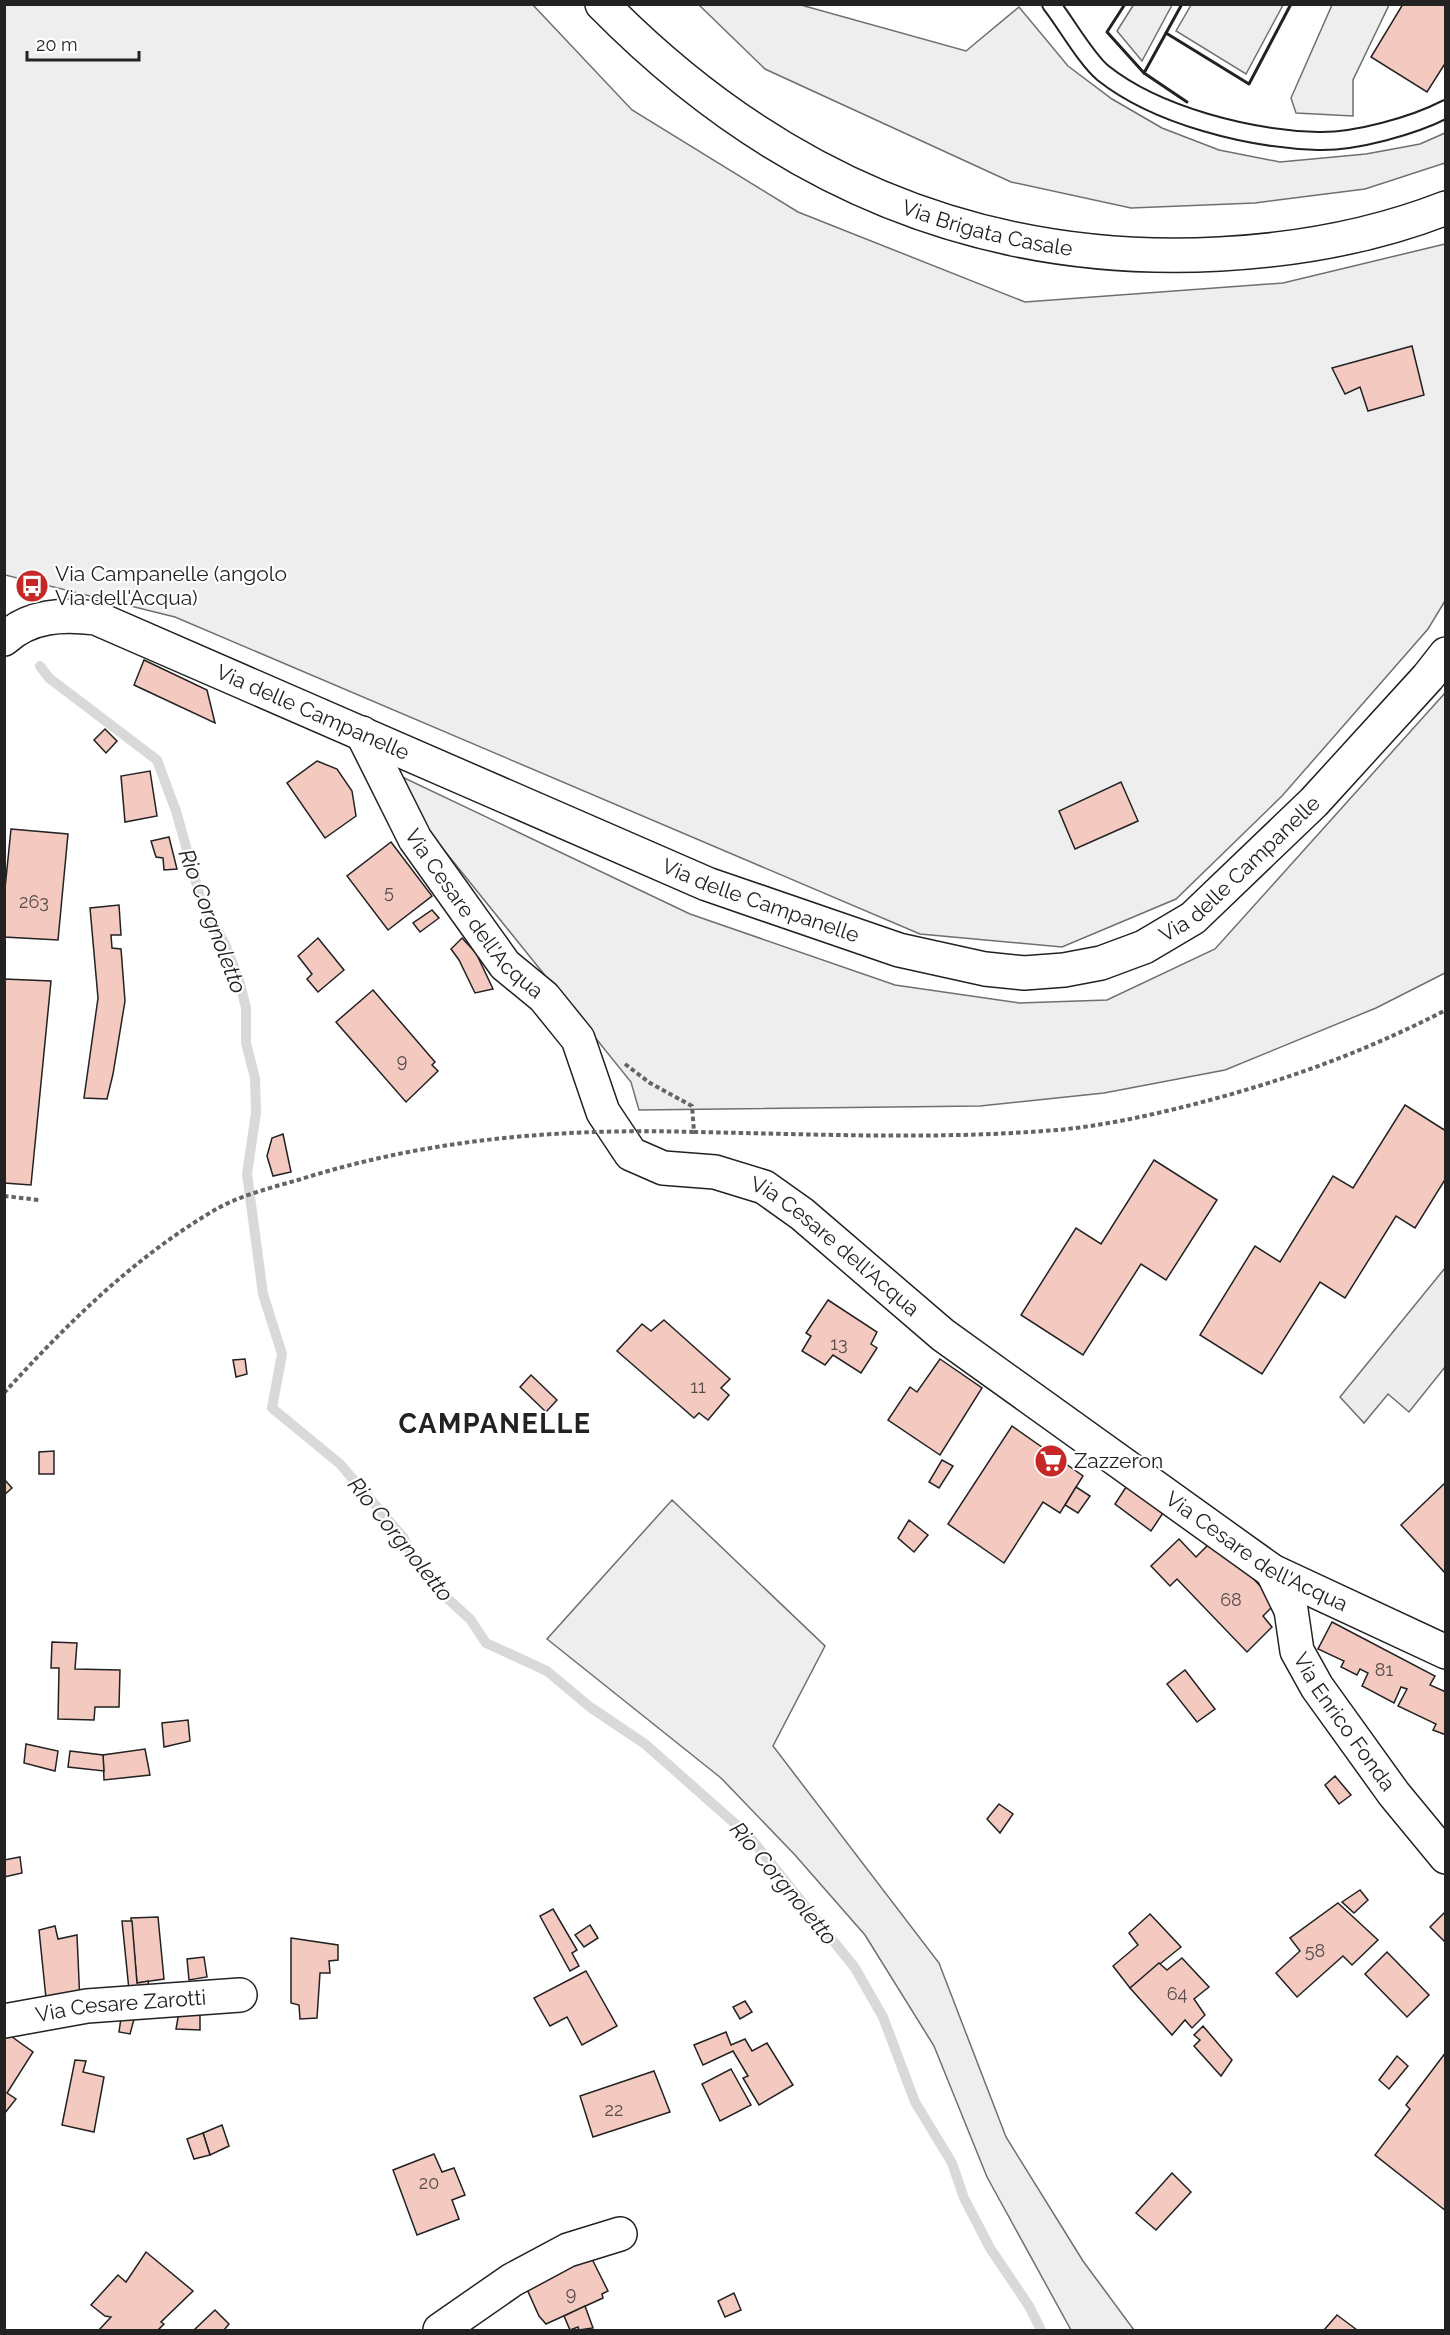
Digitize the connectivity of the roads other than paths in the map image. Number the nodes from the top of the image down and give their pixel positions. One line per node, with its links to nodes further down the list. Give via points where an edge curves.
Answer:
1 (602, 4): 4 (street, Via Brigata Casale, via 691,86 768,140 834,177 906,207 989,234 1112,254 1208,254 1290,248 1341,239)
2 (1051, 4): 3 (lane, via 1102,72 1148,103 1204,122 1319,141 1365,135)
3 (1446, 109)
4 (1442, 208)
5 (4, 639): 7 (street, Via delle Campanelle, via 15,629 40,619 69,615 96,618)
6 (1446, 654): 7 (street, Via delle Campanelle, via 1314,802 1193,918 1144,946 1101,963 1024,973 985,969 899,950 707,884)
7 (362, 733): 8 (street, Via Cesare dell'Acqua, via 415,839 505,965 544,997 578,1038 603,1112 631,1154 663,1168 714,1172 764,1187 802,1214 943,1335)
8 (1272, 1570): 9 (street, Via Cesare dell'Acqua); 10 (street, Via Enrico Fonda, via 1291,1610 1297,1651 1317,1687 1394,1794)
9 (1446, 1652)
10 (1446, 1857)
11 (240, 1995): 12 (street, Via Cesare Zarotti, via 87,2006)
12 (4, 2021)
13 (620, 2234): 14 (street, via 559,2255 512,2280)
14 (440, 2331)

